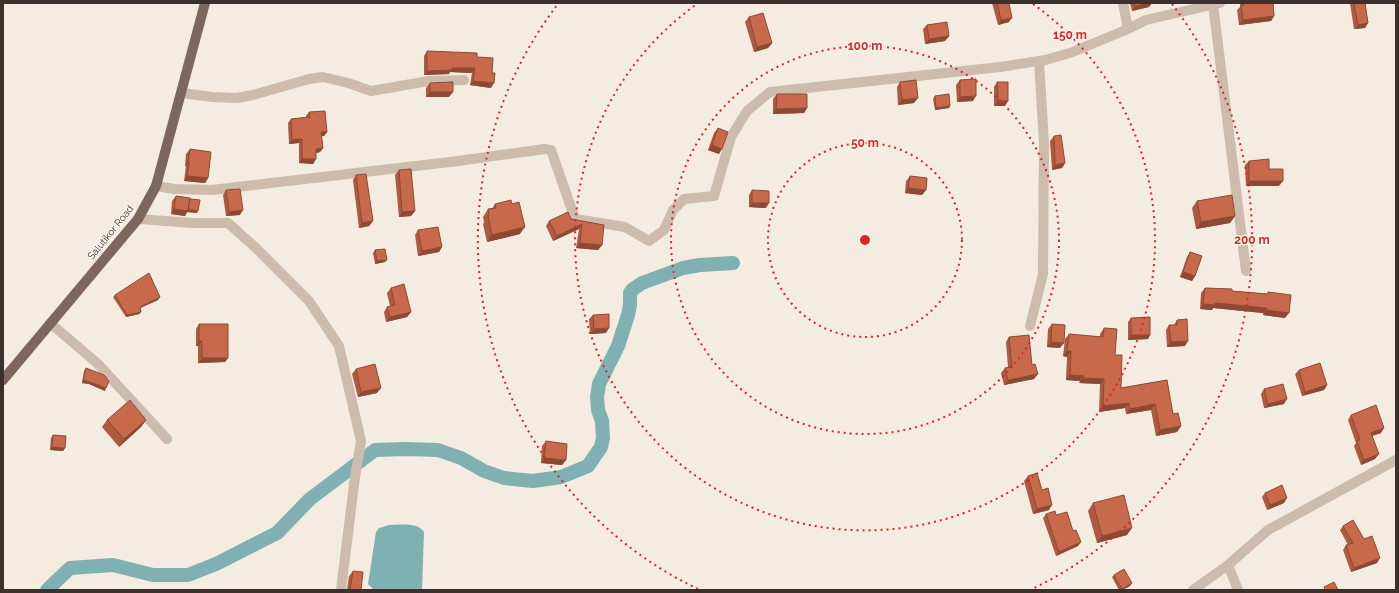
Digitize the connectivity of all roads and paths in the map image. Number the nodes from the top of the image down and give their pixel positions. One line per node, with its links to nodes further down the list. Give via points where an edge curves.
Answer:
1 (205, 3): 7 (main road, Salutikor Road)
2 (1123, 3): 4 (street)
3 (1216, 4): 4 (street, via 1146,20); 10 (street)
4 (1128, 29): 5 (street, via 1070,53)
5 (1039, 61): 8 (street, via 770,92 747,111 731,137 714,196 684,199 673,210 664,230 649,241 625,227 575,219 551,150 545,149 212,190); 12 (street, via 1044,144 1043,274)
6 (464, 80): 7 (street, via 429,81 371,91 322,77 237,98)
7 (182, 93): 8 (main road, Salutikor Road)
8 (156, 186): 9 (main road, Salutikor Road)
9 (138, 219): 11 (main road, Salutikor Road); 17 (street, via 228,223 309,301 339,346 361,441 354,477)
10 (1246, 271)
11 (50, 323): 13 (main road, Salutikor Road); 14 (street, via 97,363)
12 (1030, 326)
13 (3, 380)
14 (167, 439)
15 (1396, 460): 16 (street, via 1268,530)
16 (1228, 565): 18 (street); 19 (street)
17 (341, 590)
18 (1193, 590)
19 (1238, 590)

